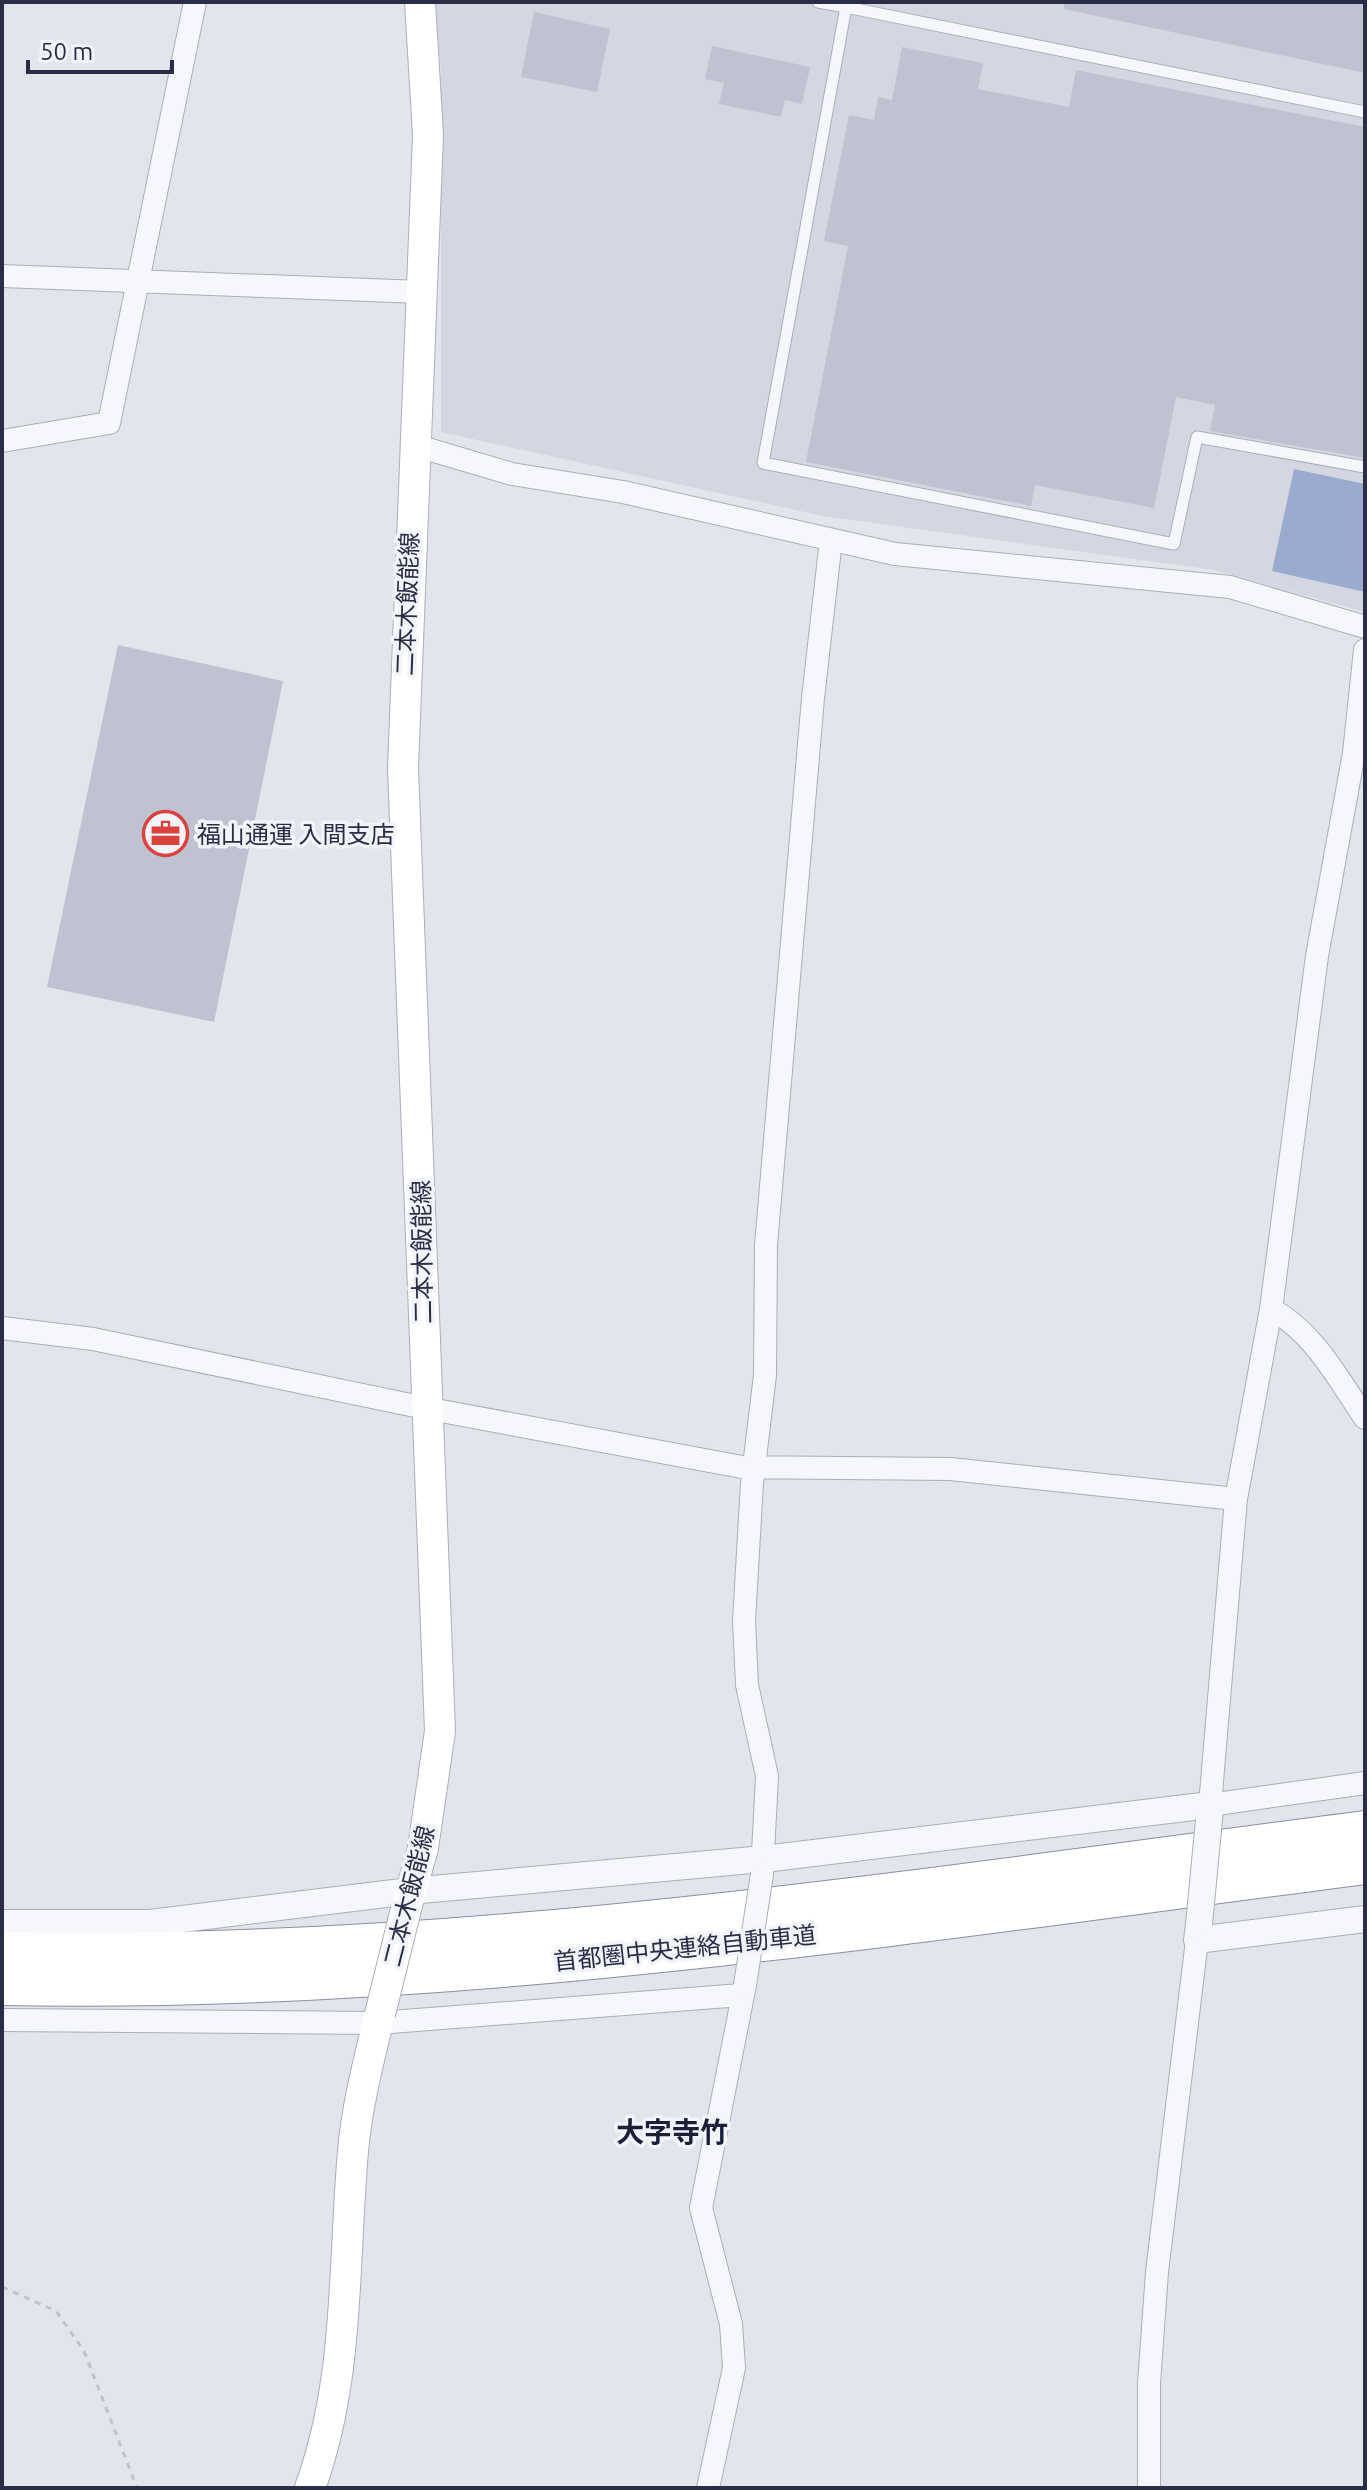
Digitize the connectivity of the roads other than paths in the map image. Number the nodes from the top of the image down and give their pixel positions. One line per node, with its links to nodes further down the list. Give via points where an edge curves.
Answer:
1 (195, 2): 7 (street)
2 (420, 2): 8 (main road, 二本木飯能線, via 428,135)
3 (818, 2): 4 (lane)
4 (847, 4): 5 (lane); 11 (lane, via 763,463 1174,544 1197,437)
5 (1365, 112)
6 (2, 276): 7 (street)
7 (138, 280): 8 (street); 9 (street, via 109,423)
8 (421, 292): 10 (main road, 二本木飯能線)
9 (2, 441)
10 (414, 445): 12 (street, via 512,474 623,492); 17 (main road, 二本木飯能線, via 403,768)
11 (1365, 467)
12 (831, 540): 13 (street, via 895,554 1230,587); 19 (street, via 766,1245 765,1375)
13 (1365, 627)
14 (1365, 650): 15 (street, via 1354,753 1317,956)
15 (1271, 1309): 18 (street, via 1310,1340); 20 (street)
16 (2, 1328): 17 (street, via 93,1339)
17 (425, 1408): 19 (street); 26 (main road, 二本木飯能線, via 440,1731 423,1848)
18 (1365, 1418)
19 (756, 1467): 20 (street, via 950,1469); 25 (street, via 743,1654 767,1776)
20 (1236, 1499): 22 (street)
21 (1365, 1783): 22 (street)
22 (1209, 1813): 25 (street); 29 (street, bridge)
23 (1365, 1831): 30 (highway, 首都圏中央連絡自動車道, via 605,1925 329,1945)
24 (1365, 1864): 31 (highway, 首都圏中央連絡自動車道, via 604,1957 331,1978)
25 (763, 1866): 26 (street); 32 (street, bridge)
26 (408, 1900): 28 (street, via 150,1923); 33 (main road, 二本木飯能線, bridge)
27 (1365, 1919): 29 (street)
28 (2, 1923)
29 (1198, 1932): 37 (street, via 1157,2272)
30 (2, 1952)
31 (2, 1985)
32 (743, 1990): 33 (street); 36 (street, via 701,2208 731,2324 734,2368)
33 (379, 2019): 34 (street); 35 (main road, 二本木飯能線, via 355,2126 344,2341 331,2417)
34 (2, 2020)
35 (310, 2488)
36 (708, 2488)
37 (1149, 2488)

